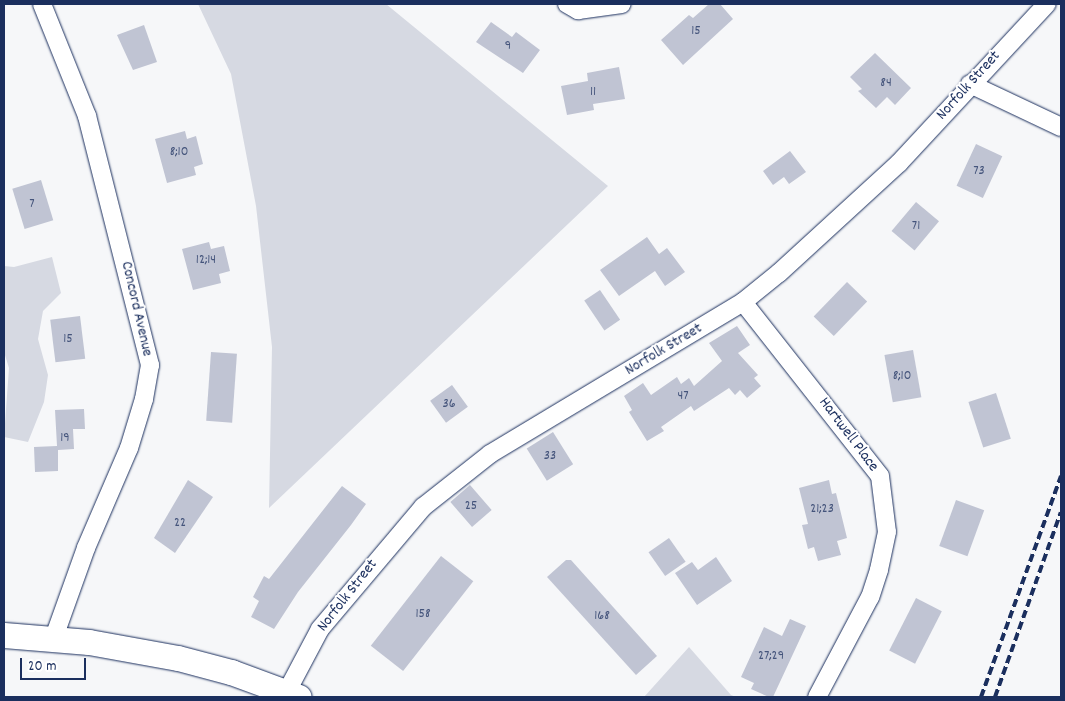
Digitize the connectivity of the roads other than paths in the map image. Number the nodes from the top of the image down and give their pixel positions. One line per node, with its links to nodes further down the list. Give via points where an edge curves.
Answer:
1 (42, 4): 9 (street, Concord Avenue, via 87,116 150,365 144,399 129,448 86,548)
2 (567, 4): 3 (street, via 578,10)
3 (622, 4)
4 (1047, 4): 5 (street, Norfolk Street)
5 (970, 84): 6 (street); 7 (street, Norfolk Street, via 899,163 844,216)
6 (1061, 127)
7 (743, 302): 10 (street, Norfolk Street, via 490,454 423,507 320,629); 11 (street, Hartwell Place, via 880,476 887,532 879,570 870,597)
8 (4, 635): 9 (main road)
9 (53, 640): 10 (main road, via 89,642 178,658)
10 (290, 695)
11 (817, 697)

